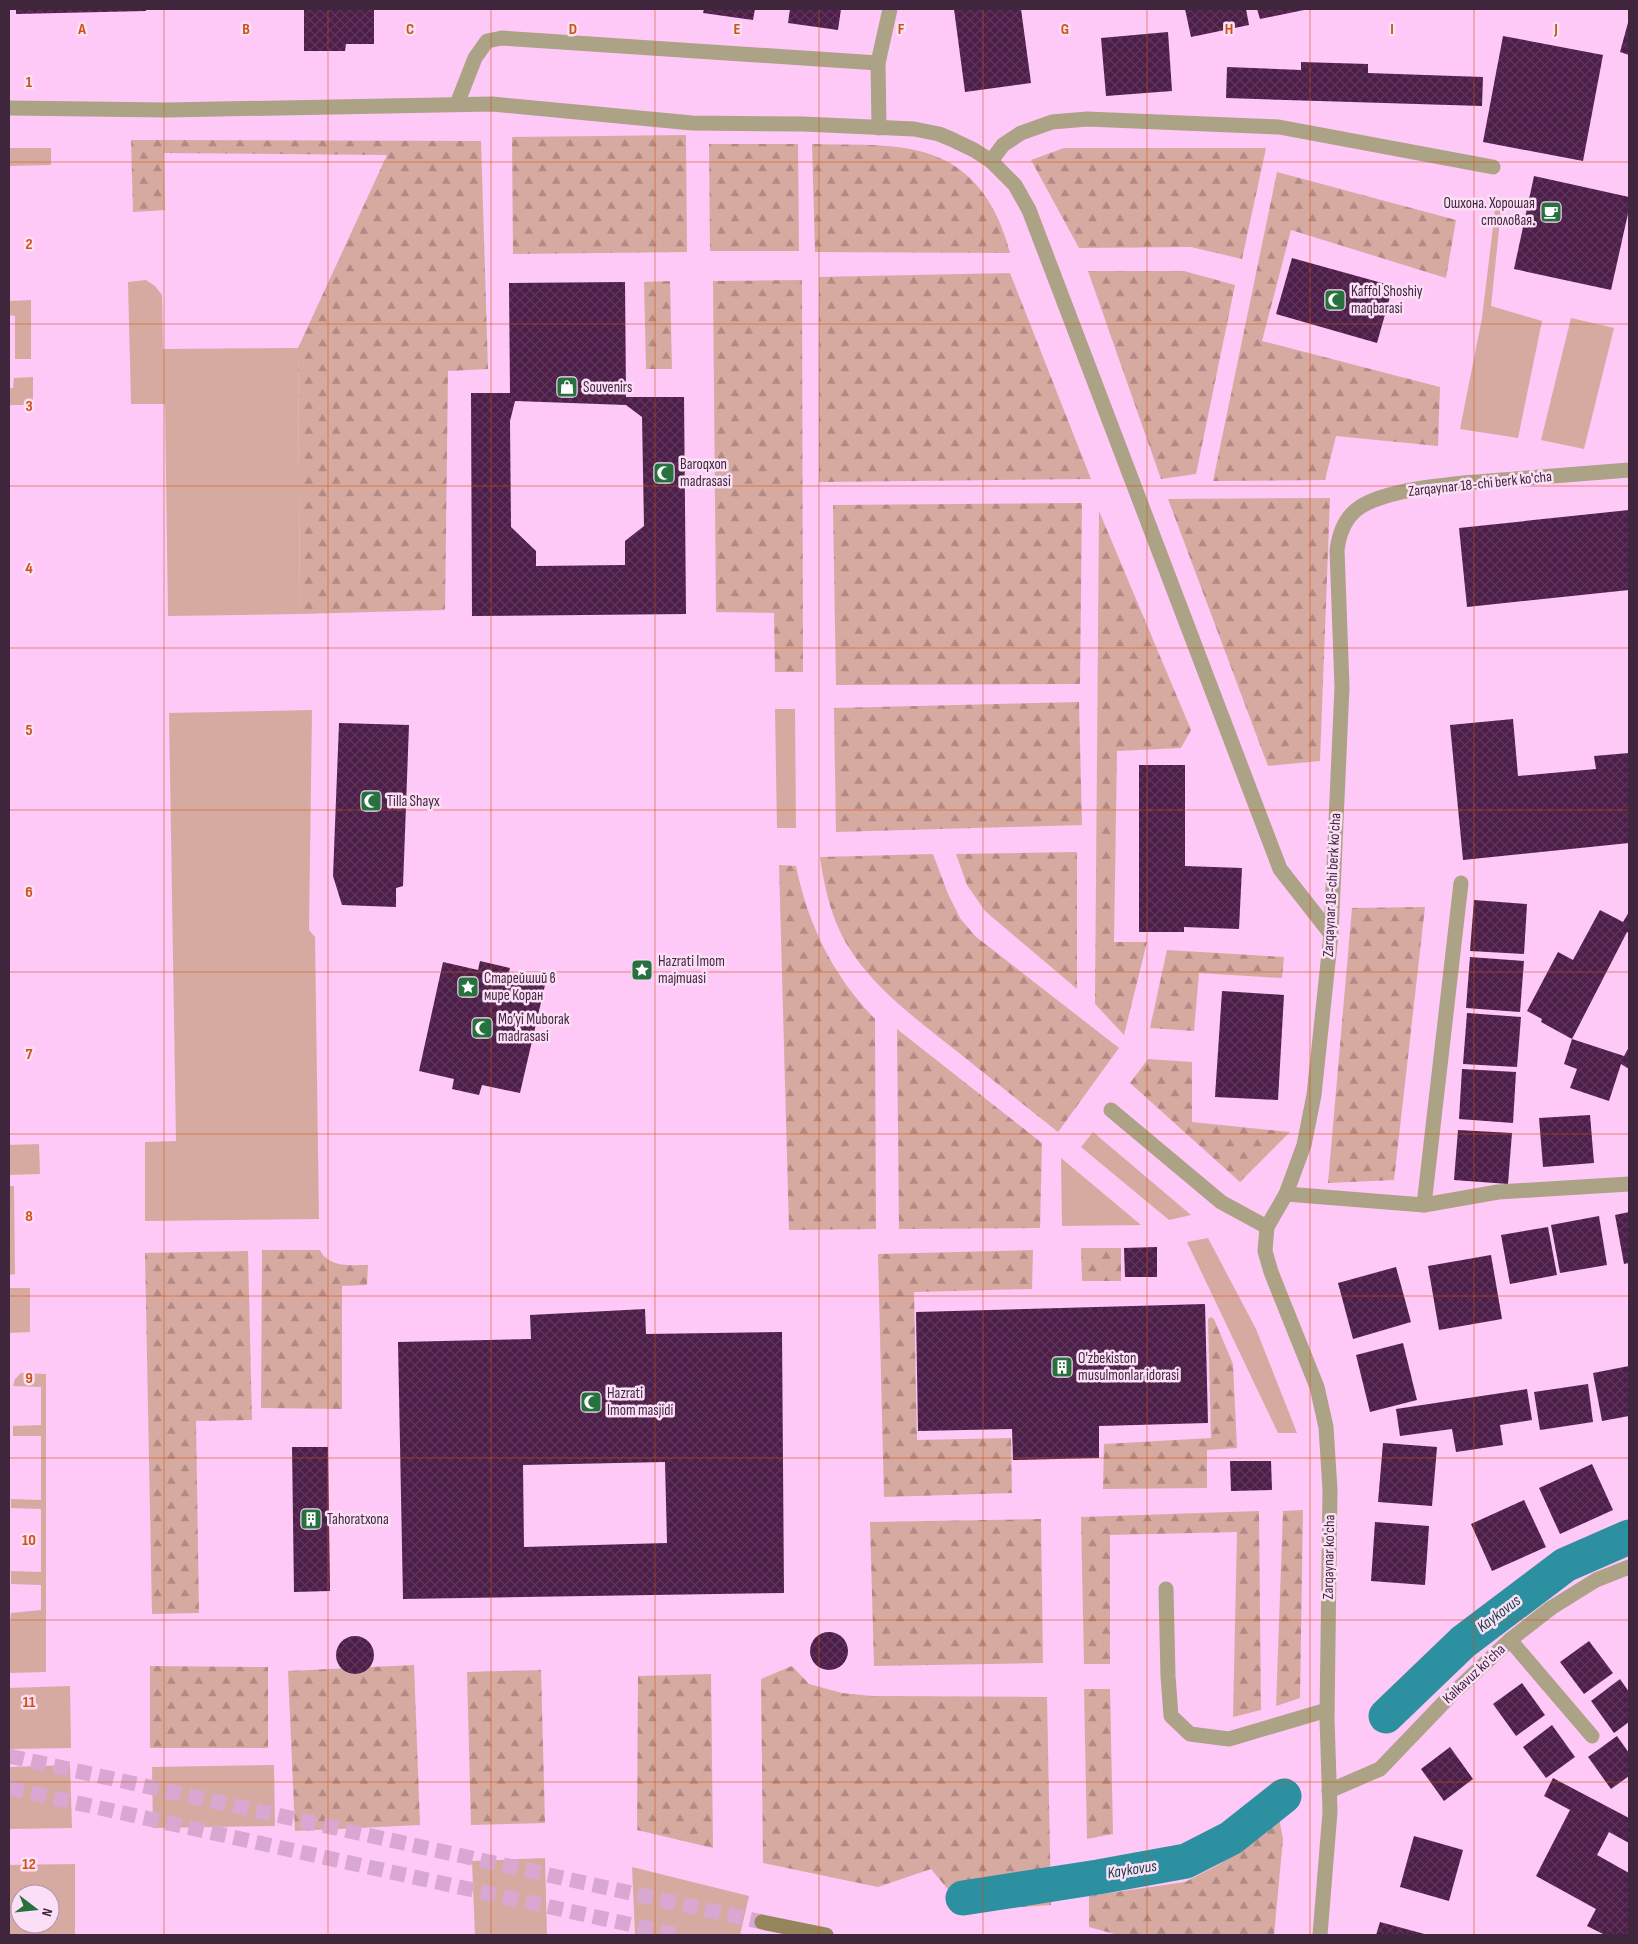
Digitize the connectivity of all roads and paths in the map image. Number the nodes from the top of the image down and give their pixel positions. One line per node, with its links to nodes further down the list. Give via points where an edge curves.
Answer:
1 (890, 9): 2 (street)
2 (878, 63): 3 (street, via 502,38 487,41 475,58); 5 (street)
3 (457, 104): 4 (street, via 167,110); 5 (street, via 492,104 692,122)
4 (9, 108)
5 (879, 128): 6 (street, via 939,134 974,150)
6 (991, 162): 7 (street, via 1003,145 1021,134 1052,122 1087,119 1279,128); 10 (street, via 1015,185 1040,235 1280,869)
7 (1492, 166)
8 (1629, 470): 10 (street, Zarqaynar 18-chi berk ko'cha, via 1448,485 1393,494 1363,505 1348,519 1337,550 1342,687)
9 (1461, 883): 14 (street)
10 (1331, 934): 13 (street, Zarqaynar 18-chi berk ko'cha, via 1314,1095 1304,1145)
11 (1110, 1110): 15 (street, via 1221,1202)
12 (1629, 1184): 14 (street, via 1498,1192)
13 (1286, 1194): 14 (street); 15 (street, Zarqaynar ko'cha)
14 (1424, 1205)
15 (1267, 1227): 19 (street, Zarqaynar ko'cha, via 1265,1251 1271,1272 1317,1387 1326,1427 1330,1490)
16 (1629, 1567): 18 (street, Kalkavuz ko'cha, via 1596,1580 1551,1608)
17 (1166, 1589): 19 (street, via 1171,1716 1190,1734 1230,1738)
18 (1510, 1640): 20 (street); 21 (street, Kalkavuz ko'cha, via 1450,1696 1380,1769)
19 (1327, 1714): 21 (street, Zarqaynar ko'cha)
20 (1592, 1736)
21 (1329, 1790): 24 (street, Zarqaynar ko'cha)
22 (762, 1922): 23 (main road)
23 (826, 1935)
24 (1320, 1935)

